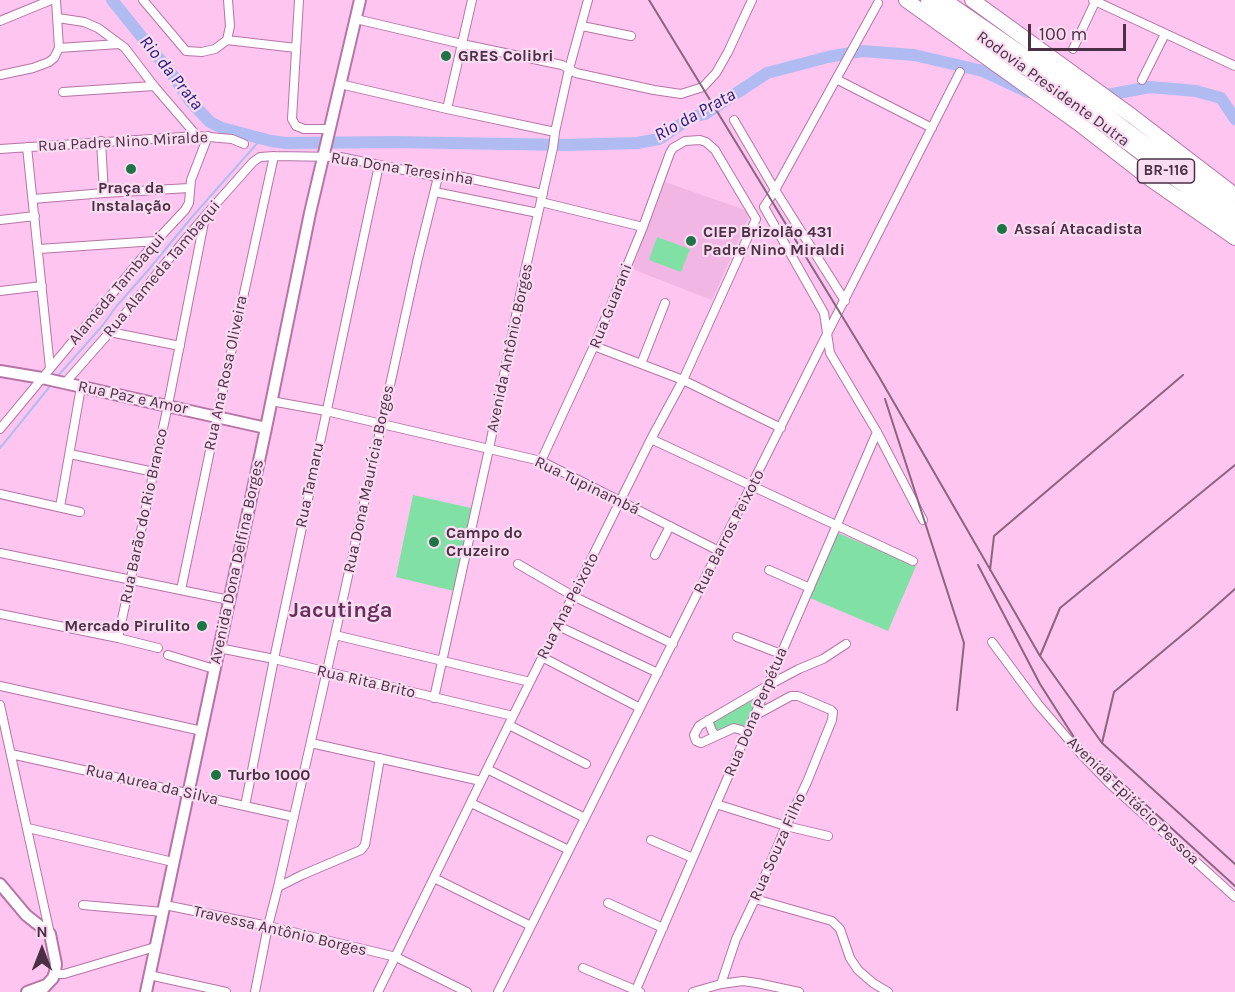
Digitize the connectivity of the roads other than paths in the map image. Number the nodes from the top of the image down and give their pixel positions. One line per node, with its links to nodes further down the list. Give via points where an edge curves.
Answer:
1 (51, 0): 18 (street)
2 (56, 0): 16 (street)
3 (143, 0): 22 (street, via 186,51 210,51)
4 (228, 0): 22 (street)
5 (299, 0): 26 (street)
6 (360, 0): 17 (street, Avenida Dona Delfina Borges)
7 (472, 0): 24 (street)
8 (588, 0): 19 (street, Avenida Antônio Borges)
9 (752, 0): 29 (street, via 716,73 690,92 671,93)
10 (906, 0): 70 (highway, BR-116)
11 (927, 0): 35 (highway, Rodovia Presidente Dutra / BR-116)
12 (944, 0): 35 (highway, Rodovia Presidente Dutra / BR-116)
13 (972, 0): 59 (highway, BR-116)
14 (1095, 0): 20 (street); 27 (street)
15 (878, 3): 32 (street)
16 (58, 18): 23 (street, via 84,22); 25 (street)
17 (356, 19): 24 (street); 34 (street, Avenida Dona Delfina Borges)
18 (0, 21)
19 (582, 26): 21 (street); 29 (street, Avenida Antônio Borges)
20 (1165, 34): 28 (street); 33 (street)
21 (631, 36)
22 (227, 40): 26 (street)
23 (119, 44): 25 (street); 36 (street)
24 (462, 44): 29 (street); 38 (street)
25 (58, 48): 31 (street, via 49,62)
26 (296, 48): 42 (street, via 292,119 304,129)
27 (1073, 49)
28 (1235, 66)
29 (570, 69): 44 (street, Avenida Antônio Borges)
30 (960, 72): 41 (street, Rua Barros Peixoto)
31 (0, 73)
32 (836, 79): 41 (street); 56 (street)
33 (1142, 80)
34 (340, 84): 38 (street); 42 (street, Avenida Dona Delfina Borges)
35 (1058, 84): 39 (highway, Rodovia Presidente Dutra / BR-116)
36 (154, 86): 37 (street); 43 (street)
37 (63, 92)
38 (447, 109): 44 (street)
39 (1101, 117): 62 (highway, Rodovia Presidente Dutra / BR-116); 68 (highway, Rodovia Presidente Dutra / BR-116)
40 (734, 120): 56 (street)
41 (932, 128): 77 (street, Rua Barros Peixoto)
42 (330, 132): 50 (street, Avenida Dona Delfina Borges)
43 (197, 135): 45 (street, Rua Padre Nino Miralde); 46 (street, Rua Padre Nino Miralde)
44 (555, 135): 60 (street, Avenida Antônio Borges)
45 (208, 136): 47 (street, Rua Padre Nino Miralde); 55 (street, Alameda Tambaqui)
46 (101, 141): 48 (street, Rua Padre Nino Miralde); 58 (street)
47 (244, 144)
48 (27, 147): 49 (street, Rua Padre Nino Miralde); 61 (street)
49 (0, 149)
50 (325, 153): 51 (street, Rua Dona Teresinha); 53 (street, Rua Dona Teresinha); 90 (street, Avenida Dona Delfina Borges)
51 (274, 156): 52 (street, Rua Dona Teresinha); 93 (street, Rua Ana Rosa Oliveira)
52 (260, 157): 65 (street, Rua Alameda Tambaqui)
53 (379, 165): 54 (street, Rua Dona Teresinha); 92 (street, Rua Tamaru)
54 (438, 177): 57 (street, Rua Dona Maurícia Borges); 60 (street, Rua Dona Teresinha, via 458,176)
55 (189, 188): 58 (street); 71 (street, Alameda Tambaqui, via 185,210)
56 (775, 190): 77 (street); 80 (street, via 764,207 824,313)
57 (435, 192): 63 (street); 94 (street, Rua Dona Maurícia Borges)
58 (104, 193): 61 (street)
59 (1235, 195)
60 (542, 198): 63 (street, Avenida Antônio Borges); 69 (street, Rua Dona Teresinha)
61 (33, 200): 64 (street)
62 (1235, 212)
63 (538, 213): 100 (street, Avenida Antônio Borges)
64 (35, 216): 67 (street); 74 (street)
65 (205, 216): 72 (street, Rua Alameda Tambaqui); 73 (street, Rua Barão do Rio Branco)
66 (756, 219): 69 (street, Rua Guarani, via 712,146 689,140 673,148); 87 (street, Rua Ana Peixoto)
67 (0, 220)
68 (1235, 224)
69 (643, 227): 82 (street, Rua Guarani)
70 (1235, 238)
71 (156, 241): 74 (street); 84 (street, Alameda Tambaqui)
72 (182, 245): 73 (street); 79 (street, Rua Alameda Tambaqui)
73 (199, 248): 81 (street, Rua Barão do Rio Branco)
74 (39, 249): 75 (street)
75 (42, 286): 76 (street); 84 (street)
76 (0, 291)
77 (845, 301): 80 (street, Rua Barros Peixoto)
78 (664, 303): 83 (street)
79 (110, 332): 81 (street); 88 (street, Rua Alameda Tambaqui)
80 (827, 334): 96 (street, Rua Barros Peixoto); 98 (street, via 830,352)
81 (180, 346): 91 (street, Rua Barão do Rio Branco)
82 (594, 346): 83 (street); 102 (street, Rua Guarani)
83 (641, 364): 87 (street)
84 (50, 368): 86 (street, Alameda Tambaqui)
85 (0, 371): 86 (street, Rua Paz e Amor)
86 (45, 379): 88 (street, Rua Paz e Amor); 97 (street, Alameda Tambaqui)
87 (683, 380): 96 (street); 99 (street, Rua Ana Peixoto)
88 (62, 383): 89 (street, Rua Paz e Amor)
89 (81, 387): 91 (street, Rua Paz e Amor); 101 (street)
90 (272, 401): 92 (street, Rua Tupinambá); 95 (street, Avenida Dona Delfina Borges)
91 (168, 405): 93 (street, Rua Paz e Amor); 103 (street, Rua Barão do Rio Branco)
92 (326, 411): 94 (street, Rua Tupinambá); 136 (street, Rua Tamaru)
93 (217, 417): 95 (street, Rua Paz e Amor); 120 (street, Rua Ana Rosa Oliveira)
94 (380, 425): 100 (street, Rua Tupinambá); 125 (street, Rua Dona Maurícia Borges)
95 (266, 428): 122 (street, Avenida Dona Delfina Borges)
96 (781, 428): 104 (street, Rua Barros Peixoto)
97 (0, 429)
98 (877, 432): 109 (street); 110 (street, Rua Dona Perpétua)
99 (651, 439): 104 (street); 106 (street, Rua Ana Peixoto)
100 (489, 449): 102 (street, Rua Tupinambá); 137 (street, Avenida Antônio Borges)
101 (70, 454): 103 (street); 107 (street)
102 (542, 461): 106 (street, Rua Tupinambá)
103 (153, 472): 118 (street, Rua Barão do Rio Branco)
104 (752, 486): 110 (street); 112 (street, Rua Barros Peixoto)
105 (0, 494): 107 (street)
106 (620, 501): 111 (street, Rua Tupinambá); 121 (street, Rua Ana Peixoto)
107 (60, 507): 108 (street)
108 (80, 512)
109 (923, 520)
110 (837, 525): 115 (street); 119 (street, Rua Dona Perpétua)
111 (670, 526): 112 (street, Rua Tupinambá); 114 (street)
112 (719, 551): 129 (street, Rua Barros Peixoto)
113 (0, 553): 118 (street)
114 (655, 555)
115 (913, 561)
116 (518, 564): 121 (street)
117 (769, 570): 119 (street)
118 (130, 579): 120 (street); 127 (street, Rua Barão do Rio Branco)
119 (810, 588): 133 (street, Rua Dona Perpétua)
120 (181, 590): 122 (street)
121 (573, 596): 124 (street, Rua Ana Peixoto); 129 (street)
122 (229, 600): 132 (street, Avenida Dona Delfina Borges)
123 (0, 614): 127 (street)
124 (558, 626): 135 (street, Rua Ana Peixoto); 140 (street)
125 (335, 635): 137 (street); 139 (street, Rua Dona Maurícia Borges)
126 (737, 637): 133 (street)
127 (118, 638): 131 (street)
128 (992, 642): 177 (street, Avenida Epitácio Pessoa, via 1081,754)
129 (673, 644): 140 (street, Rua Barros Peixoto)
130 (846, 644): 143 (street)
131 (158, 648)
132 (219, 648): 136 (street, Rua Rita Brito); 138 (street, Avenida Dona Delfina Borges)
133 (781, 654): 143 (street, Rua Dona Perpétua)
134 (168, 655): 138 (street)
135 (542, 657): 141 (street, Rua Ana Peixoto); 146 (street)
136 (274, 659): 139 (street, Rua Rita Brito); 164 (street, Rua Tamaru)
137 (442, 661): 141 (street); 144 (street, Avenida Antônio Borges)
138 (214, 669): 152 (street, Avenida Dona Delfina Borges)
139 (326, 673): 144 (street, Rua Rita Brito); 155 (street, Rua Dona Maurícia Borges)
140 (658, 673): 146 (street, Rua Barros Peixoto)
141 (530, 682): 147 (street, Rua Ana Peixoto)
142 (0, 686): 152 (street)
143 (767, 686): 148 (street, Rua Dona Perpétua); 149 (street)
144 (434, 698): 147 (street, Rua Rita Brito)
145 (0, 705): 151 (street)
146 (640, 708): 166 (street, Rua Barros Peixoto)
147 (513, 716): 150 (street, Rua Ana Peixoto)
148 (754, 716): 153 (street, Rua Dona Perpétua); 167 (street, Rua Souza Filho, via 791,696 833,712)
149 (708, 720): 154 (street); 154 (street, via 699,726 694,738 701,743)
150 (508, 724): 158 (street); 159 (street, Rua Ana Peixoto)
151 (3, 731): 156 (street)
152 (202, 731): 161 (street, Avenida Dona Delfina Borges)
153 (747, 734): 154 (street, via 734,728); 163 (street, Rua Dona Perpétua)
154 (716, 736)
155 (311, 743): 157 (street); 165 (street, Rua Dona Maurícia Borges)
156 (11, 754): 161 (street, Rua Aurea da Silva); 168 (street)
157 (380, 758): 160 (street); 176 (street, via 365,845)
158 (586, 764)
159 (487, 769): 160 (street, Rua Ana Peixoto); 166 (street)
160 (481, 781): 162 (street, Rua Ana Peixoto)
161 (189, 794): 164 (street, Rua Aurea da Silva); 173 (street, Avenida Dona Delfina Borges)
162 (471, 803): 171 (street); 174 (street, Rua Ana Peixoto)
163 (716, 804): 167 (street); 172 (street, Rua Dona Perpétua)
164 (245, 806): 165 (street, Rua Aurea da Silva)
165 (294, 817): 176 (street, Rua Dona Maurícia Borges)
166 (585, 818): 171 (street, Rua Barros Peixoto)
167 (786, 826): 169 (street); 178 (street, Rua Souza Filho)
168 (28, 828): 173 (street); 185 (street)
169 (828, 836)
170 (651, 840): 172 (street)
171 (569, 850): 182 (street, Rua Barros Peixoto)
172 (693, 858): 184 (street, Rua Dona Perpétua)
173 (173, 862): 181 (street, Avenida Dona Delfina Borges)
174 (434, 878): 182 (street); 187 (street, Rua Ana Peixoto)
175 (0, 884): 185 (street, via 26,915)
176 (278, 887): 183 (street, Rua Dona Maurícia Borges)
177 (1235, 897)
178 (755, 899): 191 (street, Rua Souza Filho); 203 (street, via 832,921 840,929 858,970)
179 (608, 903): 184 (street)
180 (83, 905): 181 (street, Travessa Antônio Borges)
181 (164, 908): 183 (street, Travessa Antônio Borges); 186 (street, Avenida Dona Delfina Borges)
182 (531, 926): 200 (street, Rua Barros Peixoto)
183 (268, 927): 187 (street, Travessa Antônio Borges); 197 (street, Rua Dona Maurícia Borges)
184 (663, 928): 193 (street, Rua Dona Perpétua)
185 (50, 934): 189 (street)
186 (155, 947): 189 (street); 190 (street, Avenida Dona Delfina Borges)
187 (396, 957): 198 (street, Rua Ana Peixoto); 199 (street, Travessa Antônio Borges)
188 (583, 968): 193 (street)
189 (55, 974): 192 (street)
190 (149, 975): 195 (street, Avenida Dona Delfina Borges); 196 (street)
191 (721, 984): 201 (street); 202 (street, via 757,982)
192 (43, 988): 194 (street)
193 (637, 991)
194 (27, 992)
195 (146, 992)
196 (226, 992)
197 (255, 992)
198 (378, 992)
199 (467, 992)
200 (498, 992)
201 (693, 992)
202 (798, 992)
203 (888, 992)

